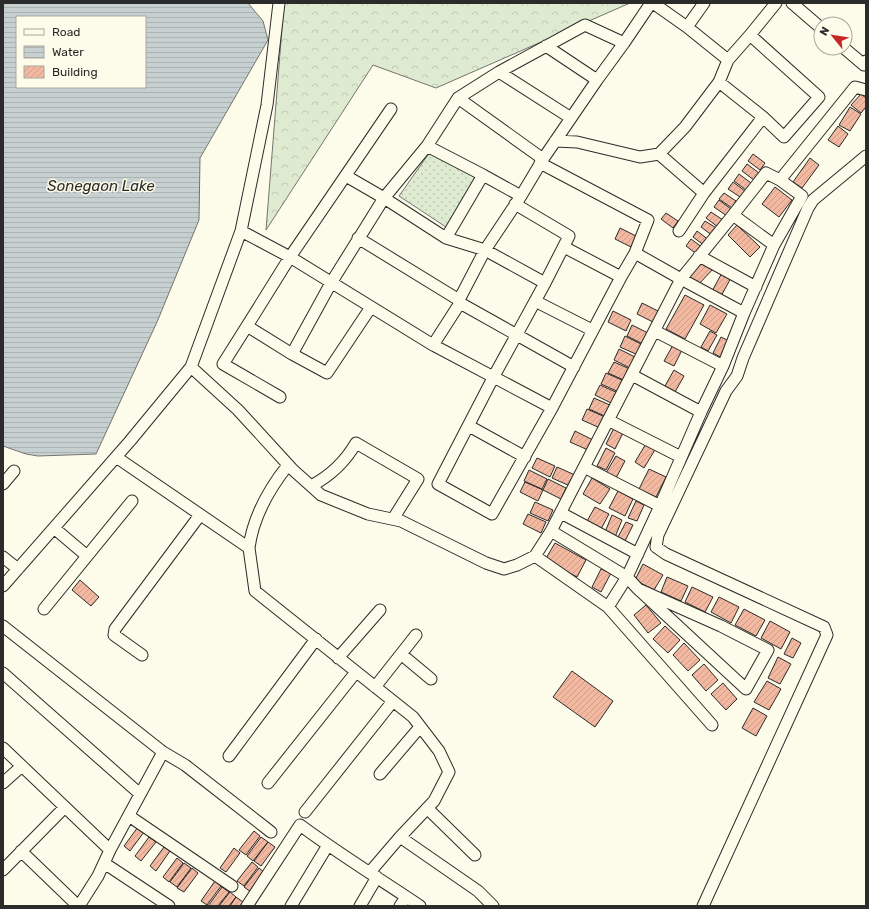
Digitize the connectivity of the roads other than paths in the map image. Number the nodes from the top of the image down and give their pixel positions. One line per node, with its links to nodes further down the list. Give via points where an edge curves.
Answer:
1 (279, 3): 34 (street, via 267,105)
2 (652, 3): 7 (street); 9 (street)
3 (704, 3): 7 (street)
4 (776, 3): 8 (street)
5 (792, 3): 6 (street)
6 (813, 21)
7 (687, 27): 12 (street)
8 (750, 35): 12 (street); 20 (street, via 819,97 784,137)
9 (624, 43): 10 (street, via 585,24); 15 (street)
10 (546, 46): 14 (street); 15 (street)
11 (853, 56): 13 (street, via 864,65)
12 (728, 60): 16 (street)
13 (866, 61)
14 (498, 72): 18 (street); 21 (street)
15 (597, 80): 21 (street)
16 (720, 82): 20 (street); 24 (street, via 685,127)
17 (866, 90): 29 (street, via 855,86)
18 (458, 98): 23 (street); 26 (street)
19 (391, 109): 28 (street)
20 (763, 117): 30 (street)
21 (571, 118): 22 (street)
22 (555, 141): 24 (street, via 577,142 640,156); 26 (street)
23 (427, 146): 27 (street); 31 (street)
24 (659, 154): 30 (street)
25 (866, 156): 139 (street, via 813,200 808,208 737,376 726,391 658,535 656,547 666,554 824,627 827,635)
26 (542, 161): 32 (street); 41 (street, via 648,220)
27 (483, 175): 32 (street); 37 (street)
28 (346, 176): 31 (street); 43 (street)
29 (780, 180): 33 (street, via 766,173); 38 (street, via 802,196)
30 (704, 193): 35 (street)
31 (384, 198): 36 (street); 37 (street)
32 (518, 200): 39 (street, via 569,236); 40 (street)
33 (733, 215): 38 (street); 42 (street)
34 (241, 231): 43 (street); 59 (street)
35 (679, 231)
36 (358, 238): 46 (street); 50 (street)
37 (446, 238): 40 (street)
38 (774, 245): 48 (street)
39 (564, 247): 44 (street); 47 (street)
40 (486, 250): 47 (street); 50 (street)
41 (635, 253): 44 (street); 45 (street)
42 (700, 256): 45 (street); 48 (street)
43 (290, 257): 46 (street); 53 (street)
44 (620, 277): 54 (street)
45 (681, 279): 52 (street); 55 (street)
46 (331, 283): 51 (street); 58 (street)
47 (545, 283): 49 (street)
48 (756, 287): 52 (street)
49 (535, 301): 54 (street); 56 (street)
50 (460, 302): 56 (street); 57 (street)
51 (371, 307): 57 (street); 58 (street, via 327,373)
52 (744, 313): 60 (street)
53 (247, 326): 58 (street); 64 (street, via 223,364)
54 (592, 330): 61 (street)
55 (655, 331): 60 (street); 62 (street)
56 (517, 335): 61 (street); 63 (street)
57 (433, 345): 63 (street)
58 (292, 354)
59 (191, 366): 69 (street); 72 (street, via 238,410)
60 (723, 366): 66 (street)
61 (574, 367): 65 (street)
62 (632, 375): 66 (street); 67 (street)
63 (494, 376): 65 (street); 68 (street)
64 (280, 397)
65 (552, 408): 70 (street)
66 (701, 412): 71 (street)
67 (608, 420): 71 (street); 73 (street)
68 (469, 426): 70 (street); 70 (street, via 438,484 492,514)
69 (116, 457): 80 (street); 82 (street)
70 (525, 457)
71 (681, 458): 78 (street)
72 (288, 465): 76 (street); 84 (street, via 276,480 256,517)
73 (584, 467): 78 (street); 79 (street)
74 (14, 471): 75 (street)
75 (3, 484)
76 (310, 486): 81 (street, via 321,496 368,514); 81 (street, via 325,478 343,462 356,443 418,479)
77 (132, 501): 86 (street)
78 (660, 506): 85 (street)
79 (561, 514): 83 (street); 85 (street)
80 (200, 515): 84 (street); 100 (street, via 115,629 114,635)
81 (393, 519): 87 (street, via 504,569)
82 (54, 528): 86 (street); 89 (street)
83 (551, 531): 87 (street); 90 (street)
84 (249, 548): 98 (street, via 255,591)
85 (638, 554): 90 (street)
86 (87, 556): 94 (street)
87 (535, 556): 93 (street)
88 (3, 557): 89 (street)
89 (18, 569): 91 (street)
90 (627, 577): 92 (street); 93 (street)
91 (3, 586)
92 (638, 589): 92 (street, via 655,605 746,689 768,650)
93 (608, 607): 107 (street)
94 (44, 609)
95 (380, 610): 101 (street)
96 (3, 626): 110 (street)
97 (416, 635): 99 (street)
98 (316, 639): 101 (street); 111 (street)
99 (401, 654): 104 (street); 105 (street)
100 (142, 655)
101 (338, 658): 102 (street)
102 (356, 672): 105 (street); 114 (street)
103 (3, 674): 116 (street)
104 (431, 679)
105 (375, 687): 106 (street)
106 (393, 701): 108 (street); 119 (street)
107 (712, 725)
108 (420, 727): 113 (street); 118 (street, via 439,751 449,772 434,801)
109 (3, 748): 112 (street)
110 (163, 752): 116 (street); 121 (street, via 185,765)
111 (229, 756)
112 (22, 766): 115 (street); 117 (street)
113 (380, 774)
114 (268, 782)
115 (3, 783)
116 (140, 794): 120 (street)
117 (65, 807): 124 (street); 125 (street)
118 (427, 808): 122 (street); 126 (street)
119 (305, 812)
120 (129, 816): 124 (street); 130 (street)
121 (271, 832)
122 (400, 837): 129 (street); 138 (street, via 478,892)
123 (328, 845): 129 (street); 134 (street, via 300,825); 135 (street)
124 (110, 850): 127 (street)
125 (21, 851): 128 (street); 132 (street)
126 (475, 855)
127 (104, 863): 132 (street); 133 (street)
128 (3, 870)
129 (373, 874): 131 (street); 136 (street)
130 (232, 886)
131 (403, 901): 137 (street)
132 (79, 906)
133 (169, 906)
134 (246, 906)
135 (291, 906)
136 (360, 906)
137 (420, 906)
138 (493, 906)
139 (703, 906)

